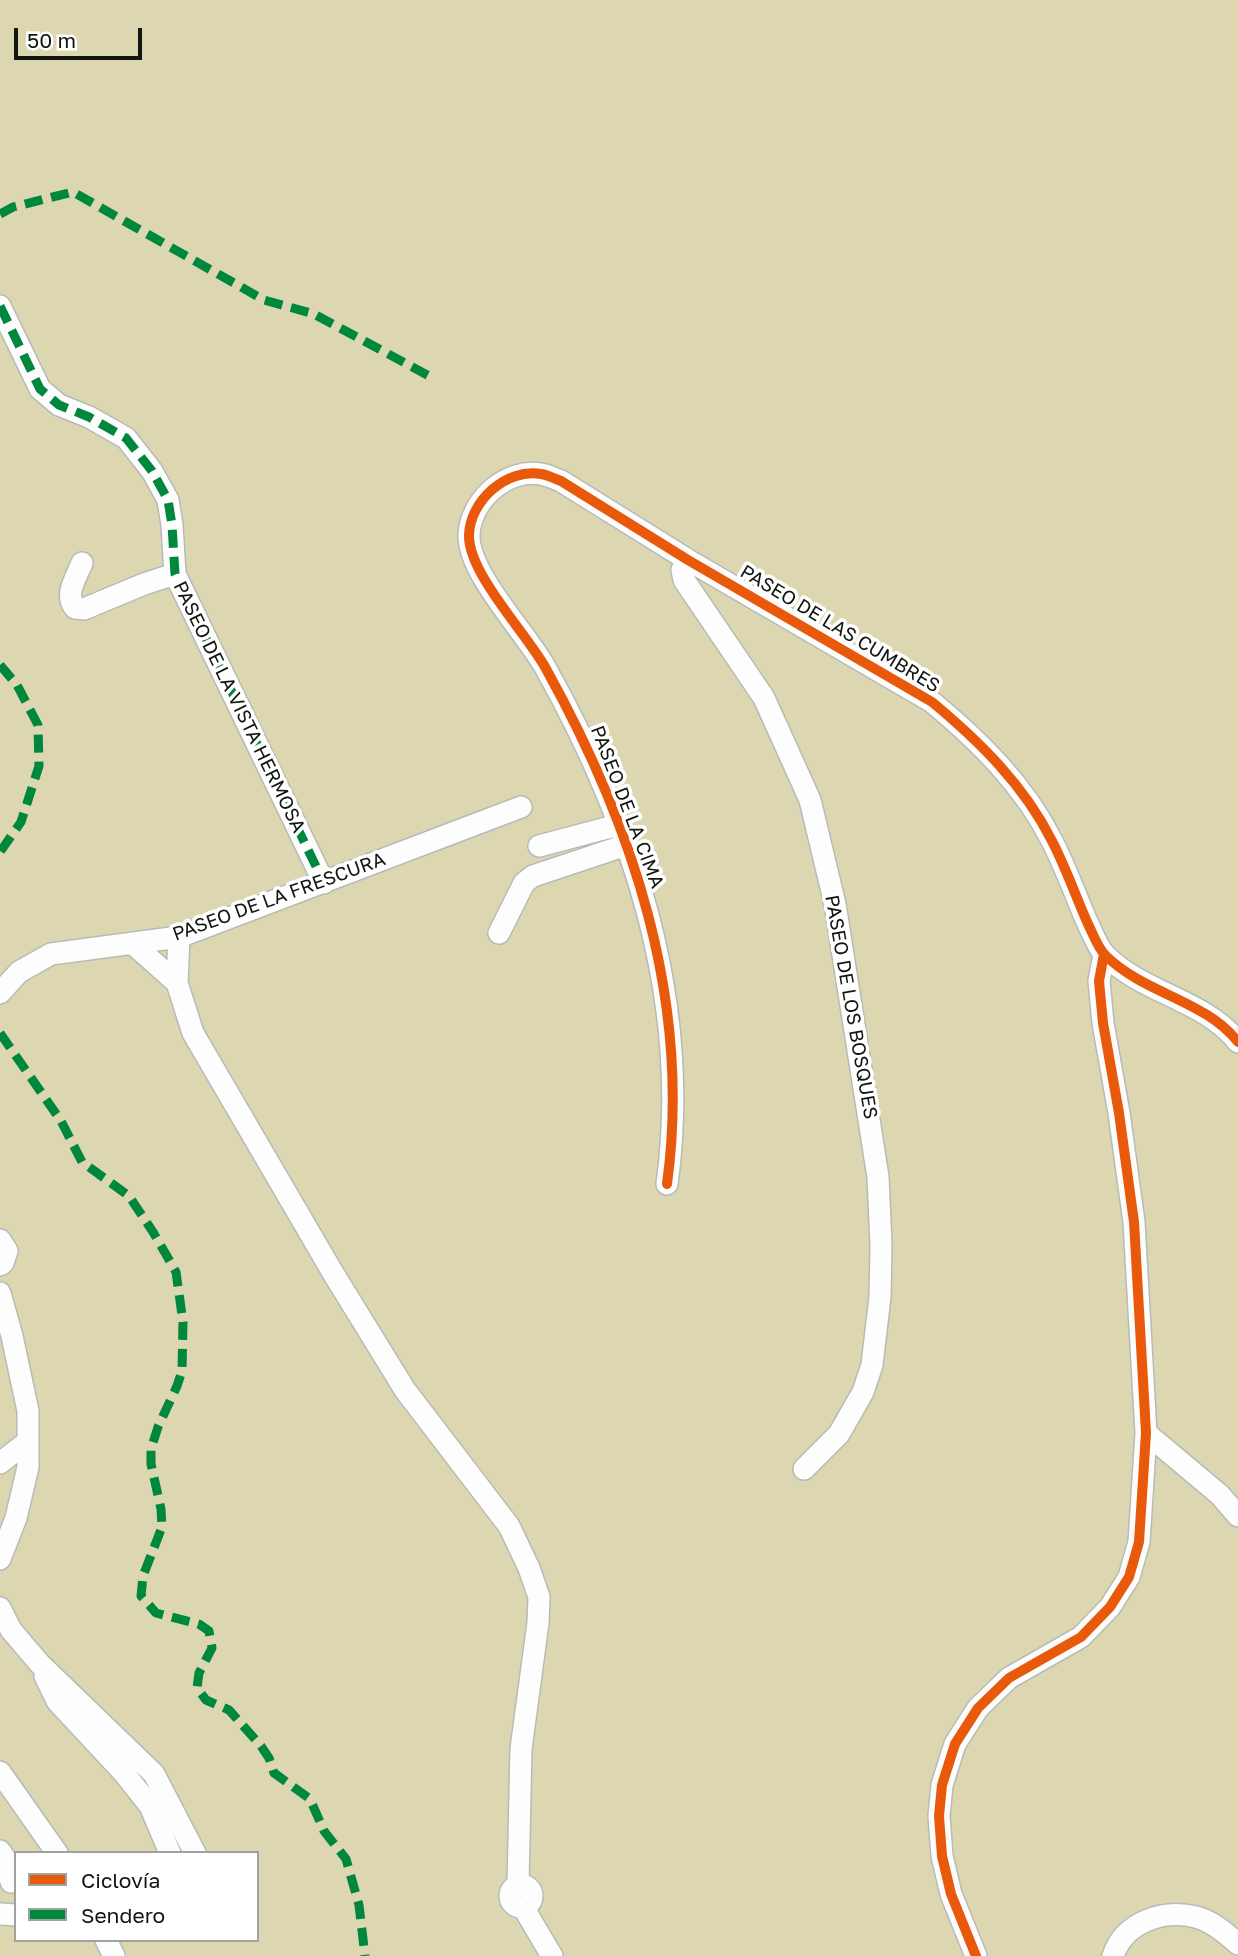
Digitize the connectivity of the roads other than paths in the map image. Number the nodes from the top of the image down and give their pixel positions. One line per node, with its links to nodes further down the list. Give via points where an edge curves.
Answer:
1 (0, 306): 5 (street, PASEO DE LA VISTA HERMOSA, via 40,389 59,405 126,438 152,471 168,499)
2 (502, 482): 3 (street, PASEO DE LAS CUMBRES, via 522,474 561,481); 7 (street, PASEO DE LA CIMA, via 477,507 469,536 472,553 483,577 543,664 587,745)
3 (688, 560): 14 (street, PASEO DE LAS CUMBRES, via 921,695 962,727 1028,800); 25 (street, PASEO DE LOS BOSQUES, via 682,570 684,580 764,698 810,800 835,904 878,1177 880,1297 872,1365 863,1392 839,1434)
4 (82, 564): 5 (street, via 70,594 75,608 84,609)
5 (175, 574): 10 (street, PASEO DE LA VISTA HERMOSA)
6 (521, 807): 10 (street, PASEO DE LA FRESCURA)
7 (618, 824): 8 (street, PASEO DE LA CIMA); 9 (street)
8 (626, 845): 11 (street, via 533,876 524,883); 18 (street, PASEO DE LA CIMA, via 651,919 671,1040 674,1102)
9 (539, 846)
10 (324, 883): 12 (street, PASEO DE LA FRESCURA)
11 (499, 933)
12 (178, 937): 13 (street, PASEO DE LA FRESCURA); 15 (street)
13 (132, 943): 15 (street); 16 (street, PASEO DE LA FRESCURA, via 51,954 19,972)
14 (1104, 954): 17 (street, PASEO DE LAS CUMBRES, via 1152,989 1214,1019); 22 (street, via 1099,981 1134,1222)
15 (177, 983): 38 (street, via 193,1033 333,1273 405,1390 509,1526 528,1568 538,1597 538,1623 521,1749 518,1885 509,1896 513,1905 523,1907)
16 (0, 993)
17 (1238, 1042)
18 (667, 1184)
19 (0, 1240): 20 (street, via 7,1251)
20 (0, 1265)
21 (1, 1301): 23 (street, via 28,1411)
22 (1146, 1433): 26 (street, via 1220,1495); 39 (street, via 1139,1542 1129,1577 1110,1607 1081,1637 1009,1678 978,1708 956,1744 942,1785 942,1856 951,1894)
23 (27, 1442): 24 (street); 27 (street, via 22,1497)
24 (0, 1463)
25 (804, 1469)
26 (1238, 1516)
27 (0, 1559)
28 (0, 1608): 30 (street, via 11,1630 40,1664 57,1701 124,1773)
29 (0, 1772): 32 (street)
30 (158, 1801): 33 (street); 34 (street)
31 (0, 1851): 35 (street)
32 (56, 1851)
33 (170, 1851)
34 (194, 1851)
35 (9, 1884)
36 (1238, 1944): 37 (street, via 1219,1927 1177,1914 1144,1921 1129,1930)
37 (1115, 1954)
38 (552, 1956)
39 (976, 1956)

